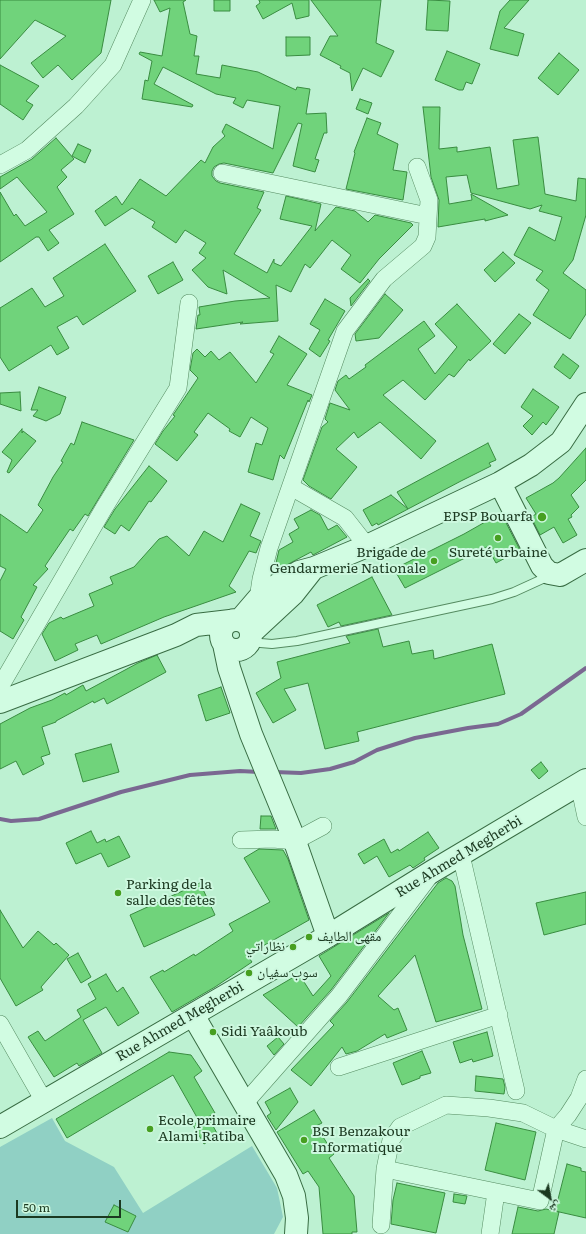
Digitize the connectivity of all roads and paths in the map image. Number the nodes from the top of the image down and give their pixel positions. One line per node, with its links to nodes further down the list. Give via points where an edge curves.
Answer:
1 (142, 0): 2 (street, via 113,65 76,106 27,150)
2 (0, 165)
3 (417, 167): 5 (street, via 429,200)
4 (222, 173): 5 (street)
5 (428, 216): 9 (street, via 427,237 423,246 384,279 345,331)
6 (189, 303): 16 (street, via 178,388)
7 (586, 404): 8 (street, via 561,442 531,465)
8 (500, 483): 10 (street); 13 (street, via 542,566)
9 (291, 487): 10 (street, via 345,518); 14 (street, via 269,548)
10 (367, 546): 12 (street)
11 (586, 560): 13 (street, via 560,575)
12 (314, 568): 14 (street, via 300,572); 15 (street, via 293,594)
13 (554, 574): 15 (lane, via 492,599 297,641 272,644)
14 (258, 599): 15 (street)
15 (237, 635): 17 (street, via 196,625); 21 (street, via 234,680 251,734)
16 (0, 686)
17 (0, 702)
18 (582, 782): 19 (street); 23 (street, Rue Ahmed Megherbi)
19 (586, 817)
20 (323, 826): 21 (street)
21 (294, 838): 22 (street); 25 (street)
22 (242, 840)
23 (461, 855): 24 (street, Rue Ahmed Megherbi); 28 (street)
24 (433, 871): 25 (street, Rue Ahmed Megherbi); 36 (street, via 338,996)
25 (328, 936): 26 (street, Rue Ahmed Megherbi)
26 (217, 1001): 27 (street, Rue Ahmed Megherbi); 31 (street, via 206,1015)
27 (193, 1015): 30 (street, Rue Ahmed Megherbi); 31 (street)
28 (499, 1015): 32 (street); 34 (street)
29 (0, 1024): 35 (street)
30 (172, 1027): 31 (street, via 190,1029); 35 (street, Rue Ahmed Megherbi)
31 (208, 1042): 36 (street)
32 (339, 1067)
33 (586, 1079): 38 (street, via 579,1098)
34 (516, 1091)
35 (44, 1101): 37 (street, Rue Ahmed Megherbi)
36 (244, 1104): 43 (street, via 286,1175 294,1196)
37 (0, 1127)
38 (556, 1129): 39 (street); 40 (street, via 522,1113 446,1105 400,1127 390,1140); 41 (street, via 540,1201)
39 (586, 1139)
40 (385, 1169): 41 (street); 42 (street)
41 (496, 1192): 44 (street)
42 (381, 1225)
43 (294, 1229)
44 (490, 1234)

